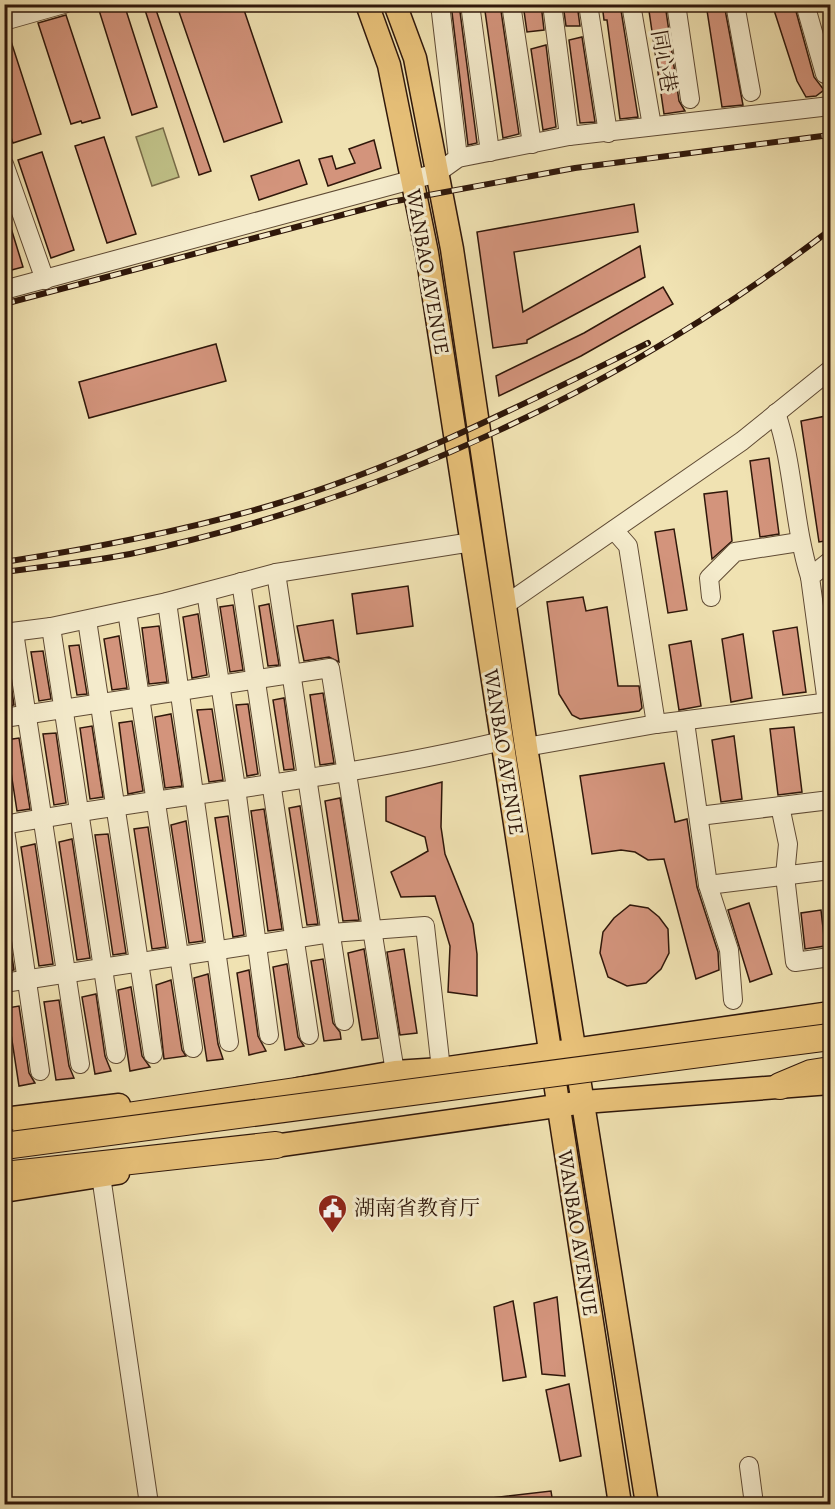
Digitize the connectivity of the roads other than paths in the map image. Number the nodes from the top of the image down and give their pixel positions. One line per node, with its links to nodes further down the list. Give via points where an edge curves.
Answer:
1 (64, 4): 13 (street)
2 (367, 4): 26 (main road, WANBAO AVENUE, via 389,65)
3 (395, 4): 25 (main road, WANBAO AVENUE, via 415,58)
4 (440, 4): 23 (street)
5 (470, 4): 22 (street)
6 (511, 4): 21 (street)
7 (552, 4): 20 (street)
8 (588, 4): 19 (street)
9 (631, 4): 18 (street, 同心巷)
10 (676, 4): 16 (street)
11 (735, 4): 15 (street)
12 (805, 4): 14 (street)
13 (4, 21)
14 (825, 74)
15 (751, 92)
16 (690, 99)
17 (831, 106): 18 (street)
18 (652, 126): 19 (street)
19 (608, 134): 20 (street)
20 (569, 136): 21 (street)
21 (532, 144): 22 (street)
22 (490, 152): 23 (street)
23 (458, 158): 25 (street)
24 (4, 164): 27 (street)
25 (437, 173): 26 (street); 41 (main road, WANBAO AVENUE, via 452,249)
26 (411, 180): 27 (street); 32 (main road, WANBAO AVENUE, via 427,253)
27 (45, 280): 28 (street)
28 (4, 290)
29 (831, 370): 30 (street)
30 (776, 413): 31 (street); 33 (street, via 783,432)
31 (614, 530): 41 (street); 57 (street, via 628,546)
32 (471, 542): 35 (street); 58 (main road, WANBAO AVENUE)
33 (799, 542): 36 (street); 39 (street, via 735,552 709,578)
34 (831, 561): 36 (street)
35 (276, 573): 37 (street); 46 (street)
36 (810, 577): 51 (street)
37 (241, 582): 38 (street); 47 (street)
38 (206, 592): 40 (street); 48 (street)
39 (711, 597)
40 (167, 602): 42 (street); 49 (street)
41 (505, 605): 59 (main road, WANBAO AVENUE)
42 (127, 611): 43 (street); 50 (street)
43 (87, 620): 44 (street); 52 (street)
44 (51, 627): 45 (street); 53 (street)
45 (9, 632): 54 (street)
46 (292, 674): 47 (street); 60 (street, via 330,668); 61 (street)
47 (255, 680): 48 (street); 62 (street)
48 (221, 686): 49 (street); 63 (street)
49 (180, 693): 50 (street); 64 (street)
50 (141, 699): 52 (street); 65 (street)
51 (829, 703): 56 (street)
52 (101, 704): 53 (street); 67 (street)
53 (63, 709): 54 (street); 69 (street)
54 (28, 714): 55 (street); 71 (street)
55 (4, 718)
56 (685, 722): 57 (street); 70 (street)
57 (656, 724): 59 (street)
58 (502, 741): 60 (street, via 426,759); 97 (main road, WANBAO AVENUE)
59 (526, 747): 96 (main road, WANBAO AVENUE)
60 (345, 771): 61 (street); 76 (street)
61 (309, 777): 62 (street); 77 (street)
62 (271, 782): 63 (street); 78 (street)
63 (236, 788): 64 (street); 79 (street)
64 (193, 794): 65 (street); 80 (street)
65 (155, 800): 67 (street); 81 (street)
66 (831, 800): 68 (street)
67 (116, 805): 69 (street); 83 (street)
68 (780, 806): 70 (street); 74 (street, via 788,844)
69 (81, 811): 71 (street); 84 (street)
70 (699, 816): 75 (street)
71 (43, 818): 72 (street); 85 (street)
72 (5, 824): 86 (street)
73 (831, 870): 74 (street)
74 (784, 876): 75 (street); 82 (street, via 795,962)
75 (708, 885): 88 (street, via 729,950)
76 (370, 930): 77 (street); 102 (street, via 425,926); 105 (street)
77 (332, 933): 78 (street); 90 (street)
78 (294, 938): 79 (street); 92 (street)
79 (257, 943): 80 (street); 91 (street)
80 (215, 949): 81 (street); 94 (street)
81 (179, 955): 83 (street); 95 (street)
82 (831, 957)
83 (140, 961): 84 (street); 100 (street)
84 (104, 967): 85 (street); 99 (street)
85 (65, 973): 86 (street); 101 (street)
86 (28, 979): 87 (street); 104 (street)
87 (4, 983)
88 (734, 1000)
89 (831, 1013): 96 (main road)
90 (344, 1021)
91 (269, 1035)
92 (309, 1035)
93 (831, 1037): 114 (highway, bridge)
94 (228, 1042)
95 (193, 1048)
96 (575, 1050): 97 (main road); 109 (main road, WANBAO AVENUE)
97 (552, 1053): 102 (main road); 110 (main road, WANBAO AVENUE)
98 (831, 1053): 115 (highway)
99 (116, 1054)
100 (153, 1054)
101 (81, 1064)
102 (441, 1069): 105 (main road)
103 (831, 1070): 107 (highway, via 811,1073)
104 (40, 1071)
105 (395, 1072): 108 (main road)
106 (831, 1083): 107 (main road)
107 (780, 1086): 109 (main road)
108 (316, 1088): 111 (main road, via 207,1095); 112 (highway)
109 (584, 1102): 110 (main road); 122 (main road, WANBAO AVENUE)
110 (558, 1105): 113 (main road); 121 (main road, WANBAO AVENUE)
111 (4, 1119)
112 (4, 1134)
113 (276, 1145): 116 (highway); 117 (main road)
114 (4, 1146)
115 (4, 1162)
116 (4, 1175)
117 (101, 1176): 118 (main road); 120 (street)
118 (4, 1191)
119 (749, 1466): 123 (street)
120 (149, 1504)
121 (620, 1504)
122 (646, 1504)
123 (754, 1504)

